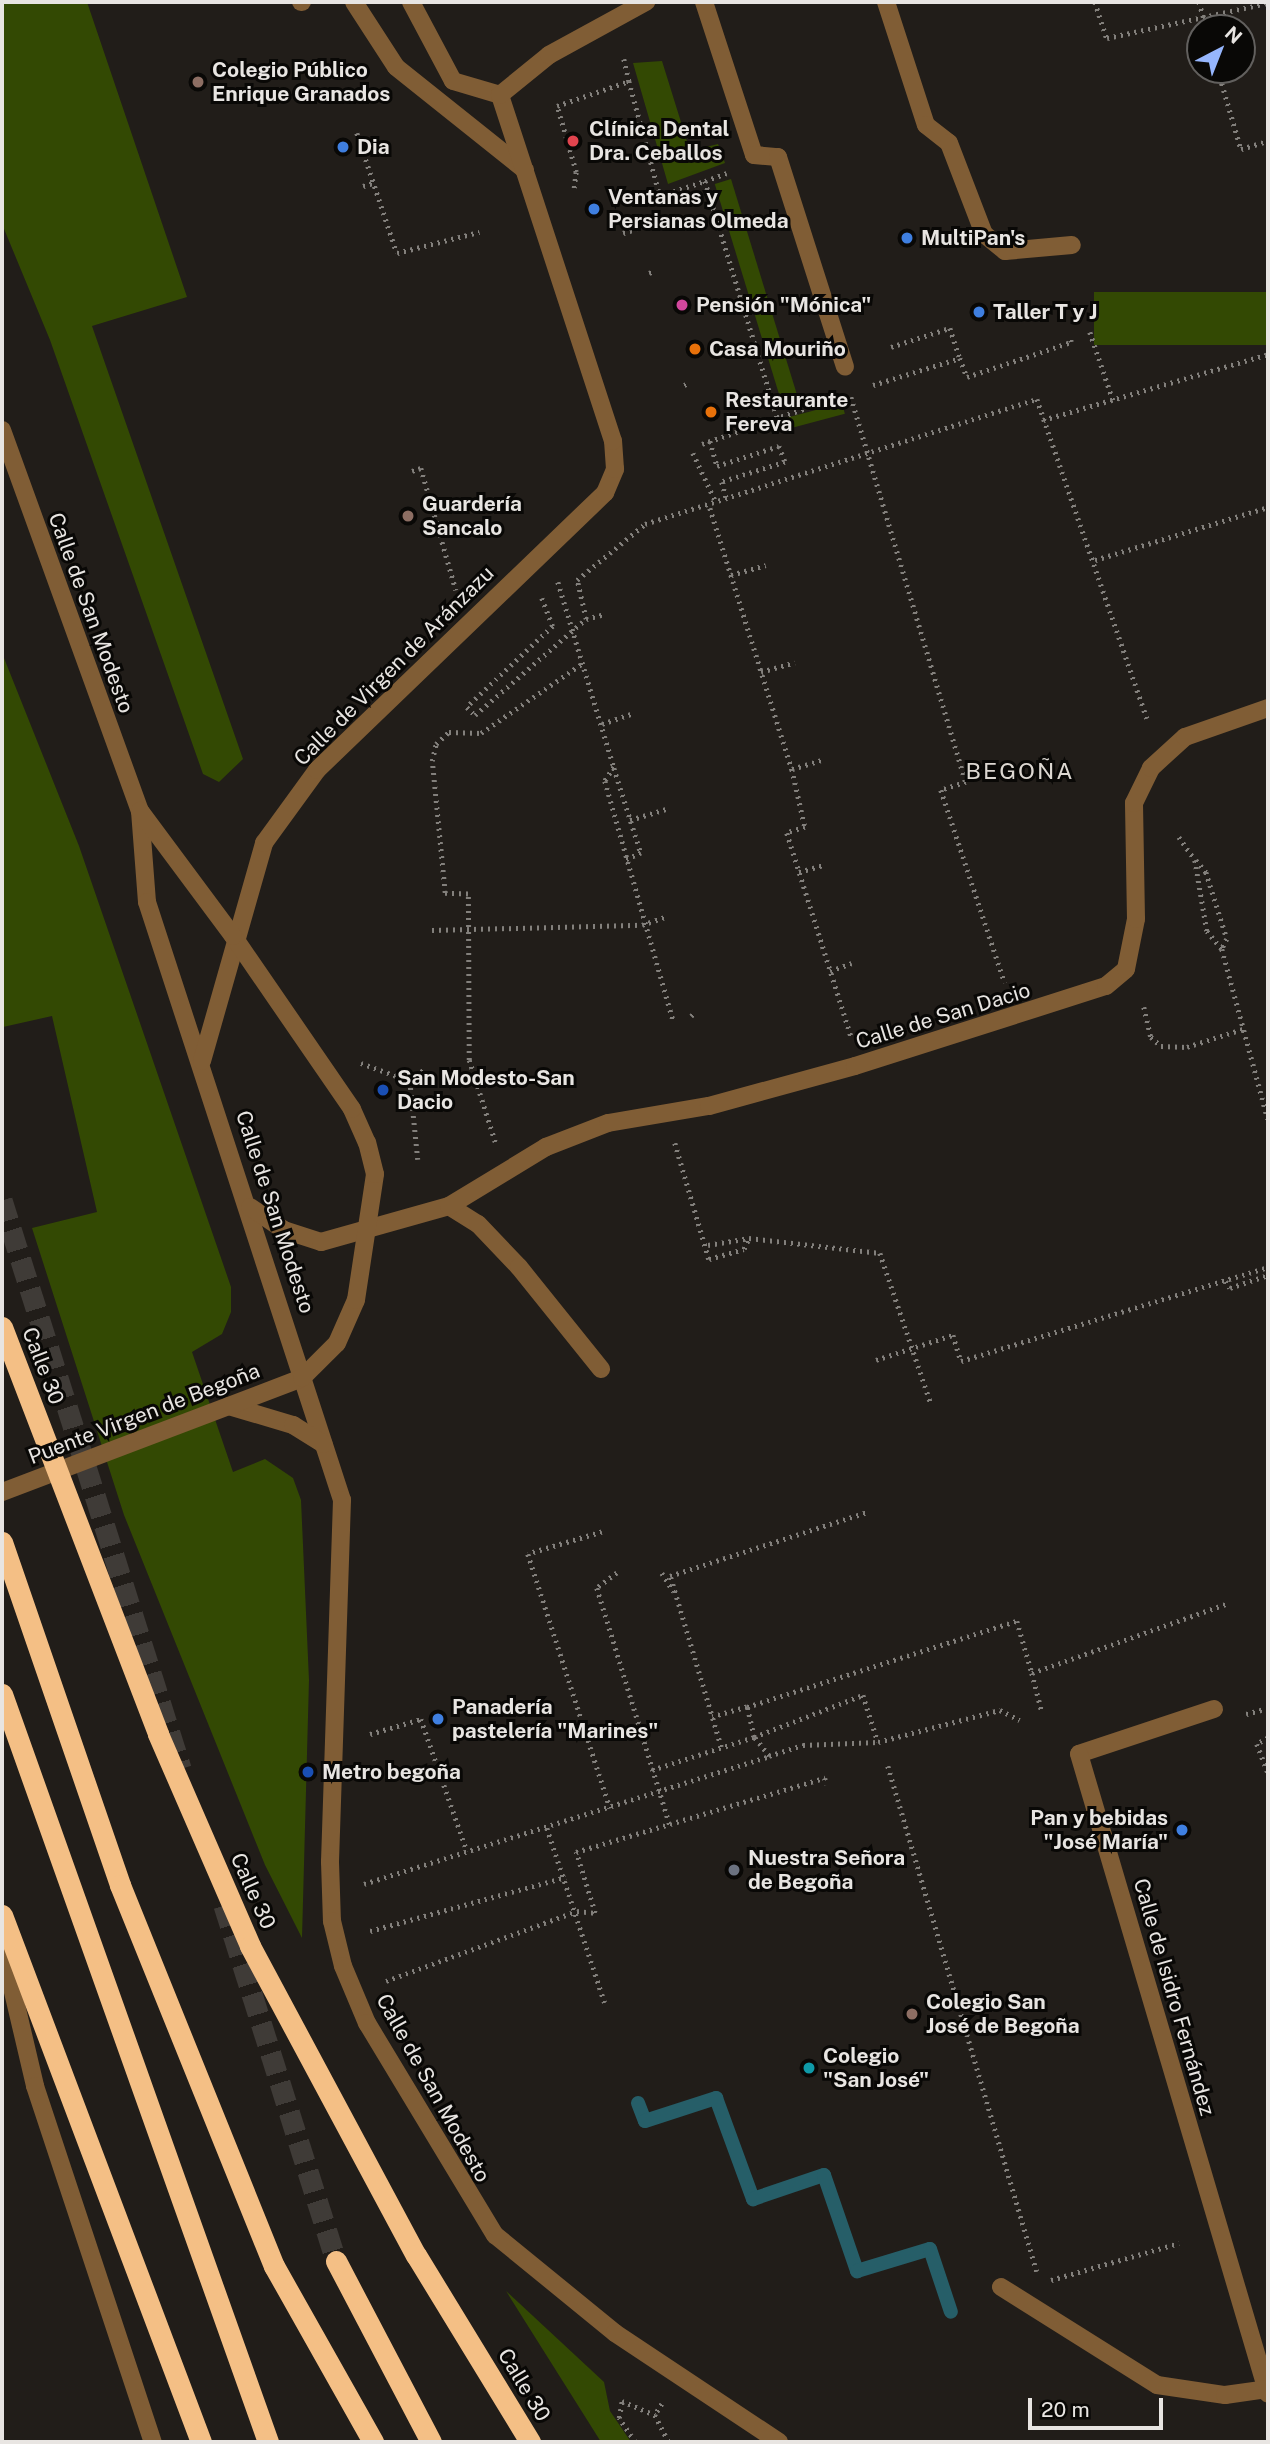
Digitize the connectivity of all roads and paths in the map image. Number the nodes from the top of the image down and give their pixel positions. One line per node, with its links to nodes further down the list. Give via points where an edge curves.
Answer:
1 (354, 2): 19 (street, via 396,67)
2 (411, 2): 14 (street, via 453,81)
3 (646, 2): 8 (street)
4 (704, 2): 34 (street, via 754,155 779,157)
5 (886, 2): 28 (street, via 926,125 949,143 984,234 1004,251)
6 (1095, 2): 10 (path, via 1107,38)
7 (1268, 3): 9 (path)
8 (625, 7): 14 (street, via 549,55)
9 (1208, 14)
10 (1186, 19)
11 (624, 59): 12 (path)
12 (629, 81): 16 (path); 21 (path, via 660,196)
13 (1223, 84): 18 (path, via 1241,149)
14 (500, 94): 19 (street, Calle de Virgen de Aránzazu)
15 (556, 97): 16 (path)
16 (557, 106): 24 (path, via 578,171)
17 (357, 133): 22 (path)
18 (1268, 141)
19 (525, 170): 80 (street, Calle de Virgen de Aránzazu, via 613,441 615,469 605,493 317,770 264,844)
20 (734, 171): 21 (path)
21 (705, 181): 37 (path)
22 (373, 183): 23 (path); 26 (path, via 397,253)
23 (363, 186)
24 (574, 188)
25 (636, 229): 27 (path)
26 (479, 232)
27 (623, 233)
28 (1072, 245)
29 (1090, 332): 36 (path)
30 (1070, 338): 33 (path, via 1071,342 967,377)
31 (891, 347): 33 (path, via 950,328)
32 (1268, 354): 36 (path)
33 (960, 358): 37 (path)
34 (845, 367)
35 (852, 400): 43 (path, Calle de San Dacio)
36 (1113, 400): 38 (path)
37 (776, 417): 40 (path)
38 (1043, 420): 43 (path, via 1037,399); 49 (path)
39 (2, 430): 69 (street, Calle de San Modesto)
40 (710, 441): 41 (path); 45 (path, via 717,466 779,446 785,462 722,482)
41 (702, 444)
42 (693, 453): 46 (path)
43 (868, 456): 45 (path); 84 (path, Calle de San Dacio, via 966,782 941,790)
44 (412, 471): 53 (path, via 421,468)
45 (726, 497): 46 (path)
46 (715, 500): 48 (path)
47 (1268, 507): 49 (path)
48 (710, 508): 52 (path, Calle de San Dacio); 56 (path, via 645,524 577,580)
49 (1095, 560): 63 (path)
50 (766, 565): 52 (path)
51 (556, 574): 57 (path)
52 (731, 575): 60 (path, Calle de San Dacio)
53 (456, 591)
54 (539, 591): 57 (path, via 553,626 467,707 475,715)
55 (605, 614): 56 (path)
56 (586, 619): 57 (path)
57 (572, 630): 59 (path)
58 (794, 662): 60 (path)
59 (583, 663): 64 (path); 79 (path, via 481,733 449,732 436,744 432,761 445,893 468,894)
60 (761, 672): 67 (path, Calle de San Dacio)
61 (1268, 708): 97 (street, Calle de San Dacio, via 1185,737 1151,768 1134,803 1136,919 1126,969 1106,986 855,1066 709,1106 608,1123 546,1147)
62 (634, 713): 64 (path)
63 (1147, 719)
64 (602, 724): 66 (path)
65 (825, 759): 67 (path)
66 (614, 767): 70 (path); 73 (path, via 605,781)
67 (792, 769): 75 (path, Calle de San Dacio, via 805,827 787,833)
68 (667, 809): 70 (path)
69 (140, 811): 80 (street, Calle de San Modesto); 89 (street, Calle de San Modesto, via 147,902)
70 (630, 820): 73 (path, via 641,853)
71 (1179, 837): 72 (path)
72 (1195, 860): 81 (path, via 1210,942); 81 (path, via 1206,873 1227,939)
73 (625, 861): 77 (path)
74 (823, 864): 75 (path)
75 (799, 872): 83 (path, Calle de San Dacio)
76 (665, 917): 77 (path)
77 (642, 925): 79 (path); 86 (path)
78 (432, 930): 79 (path)
79 (471, 931): 95 (path, via 469,1060)
80 (233, 936): 89 (street); 99 (street, Calle de San Modesto, via 352,1109 375,1174)
81 (1222, 949): 87 (path)
82 (852, 963): 83 (path)
83 (831, 971): 88 (path, Calle de San Dacio)
84 (1010, 998)
85 (1144, 1007): 87 (path, via 1151,1037 1161,1046 1187,1048)
86 (673, 1019)
87 (1243, 1029): 93 (path)
88 (853, 1043)
89 (202, 1061): 98 (street, Calle de San Modesto)
90 (361, 1063): 92 (path)
91 (426, 1068): 92 (path)
92 (410, 1081): 96 (path)
93 (1268, 1119)
94 (675, 1142): 101 (path)
95 (496, 1147)
96 (418, 1160)
97 (449, 1206): 99 (street, Calle de San Dacio); 108 (street, via 478,1224 519,1267)
98 (250, 1207): 99 (street, Calle de San Dacio, via 284,1230 321,1242); 109 (street, Calle de San Modesto)
99 (371, 1226): 109 (street, Calle de San Modesto, via 356,1300 337,1343)
100 (749, 1238): 101 (path); 101 (path, via 744,1249 709,1259); 106 (path, via 880,1253)
101 (708, 1245)
102 (1268, 1267): 104 (path)
103 (1265, 1276): 104 (path, via 1230,1289)
104 (1226, 1281): 106 (path, via 961,1361 953,1335)
105 (2, 1327): 166 (highway, Calle 30, via 158,1734 250,1946 416,2255)
106 (911, 1347): 107 (path); 110 (path)
107 (876, 1360)
108 (601, 1369)
109 (302, 1378): 111 (street, Puente Virgen de Begoña); 112 (street, Calle de San Modesto)
110 (931, 1404)
111 (229, 1406): 112 (street, via 293,1425); 113 (street, Puente Virgen de Begoña)
112 (323, 1444): 169 (street, Calle de San Modesto, via 342,1500 332,1922 367,2023 495,2235 615,2333)
113 (2, 1492)
114 (867, 1512): 119 (path, via 670,1576)
115 (602, 1532): 141 (path, via 528,1554)
116 (2, 1542): 164 (highway, via 120,1885 274,2266)
117 (617, 1573): 137 (path, via 597,1588)
118 (662, 1573): 119 (path)
119 (675, 1594): 128 (path)
120 (1229, 1603): 121 (path)
121 (1032, 1673): 123 (path, via 1017,1621); 126 (path)
122 (2, 1694): 163 (highway)
123 (747, 1707): 128 (path); 131 (path)
124 (1268, 1708): 127 (path)
125 (1214, 1709): 158 (street, Calle de Isidro Fernández, via 1079,1754)
126 (1042, 1712)
127 (1243, 1715)
128 (712, 1717): 134 (path)
129 (1020, 1720): 133 (path, via 1000,1710)
130 (370, 1734): 146 (path, via 421,1719)
131 (754, 1737): 133 (path, via 863,1695); 134 (path); 135 (path)
132 (1268, 1738): 138 (path, via 1258,1744)
133 (878, 1742): 135 (path, via 803,1745)
134 (721, 1747): 137 (path)
135 (769, 1756): 140 (path)
136 (888, 1766): 155 (path, via 1041,2283)
137 (652, 1770): 140 (path)
138 (1268, 1773)
139 (826, 1785): 142 (path, via 825,1777)
140 (659, 1790): 141 (path); 142 (path)
141 (610, 1808): 143 (path)
142 (670, 1825): 149 (path, via 576,1852 595,1913)
143 (547, 1828): 144 (path); 147 (path)
144 (528, 1834): 145 (path); 146 (path)
145 (529, 1844)
146 (467, 1851): 148 (path)
147 (566, 1877): 149 (path); 151 (path)
148 (363, 1884)
149 (577, 1910): 153 (path); 154 (path)
150 (2, 1914): 162 (highway)
151 (370, 1931)
152 (2, 1945): 161 (street, via 35,2086)
153 (386, 1981)
154 (605, 2003)
155 (1179, 2243)
156 (336, 2261): 165 (highway)
157 (1001, 2287): 158 (street, Calle de Isidro Fernández, via 1157,2385 1225,2395)
158 (1267, 2392)
159 (665, 2400): 160 (path)
160 (655, 2415): 167 (path, via 622,2401 619,2418); 168 (path)
161 (153, 2442)
162 (201, 2442)
163 (268, 2442)
164 (373, 2442)
165 (431, 2442)
166 (530, 2442)
167 (635, 2442)
168 (669, 2442)
169 (779, 2442)

